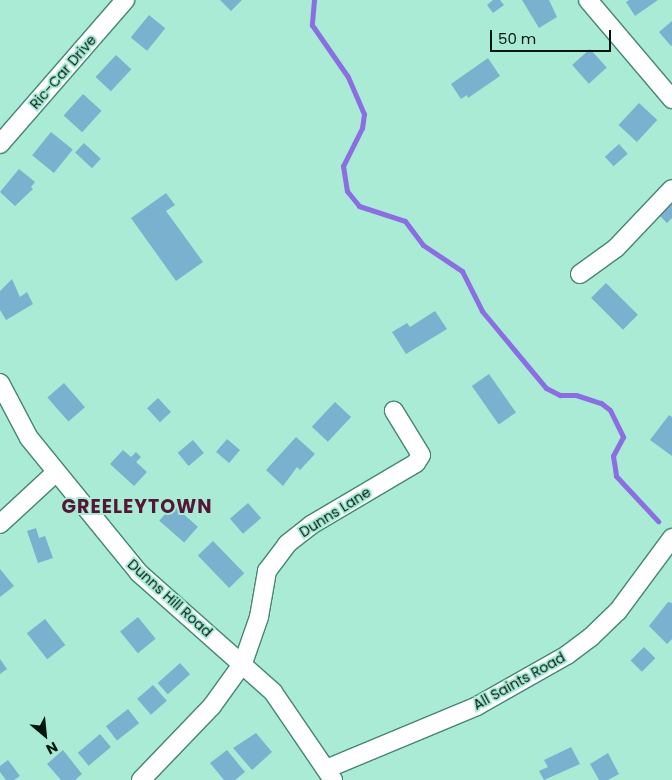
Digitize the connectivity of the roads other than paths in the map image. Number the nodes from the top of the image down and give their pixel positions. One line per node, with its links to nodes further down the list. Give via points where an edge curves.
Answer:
1 (125, 0): 4 (street, Ric-Car Drive)
2 (588, 0): 3 (street)
3 (672, 99)
4 (0, 144)
5 (672, 189): 6 (street, via 616,248)
6 (580, 274)
7 (0, 383): 9 (street, Dunns Hill Road, via 29,438)
8 (394, 411): 12 (street, Dunns Lane, via 421,455 416,463 311,525 287,544 267,571 259,617)
9 (55, 473): 10 (street); 12 (street, Dunns Hill Road, via 139,573)
10 (0, 524)
11 (672, 538): 13 (street, All Saints Road, via 618,611 567,654 477,706)
12 (243, 663): 13 (street, Dunns Hill Road, via 273,692); 14 (street, via 212,706)
13 (329, 774)
14 (141, 780)

